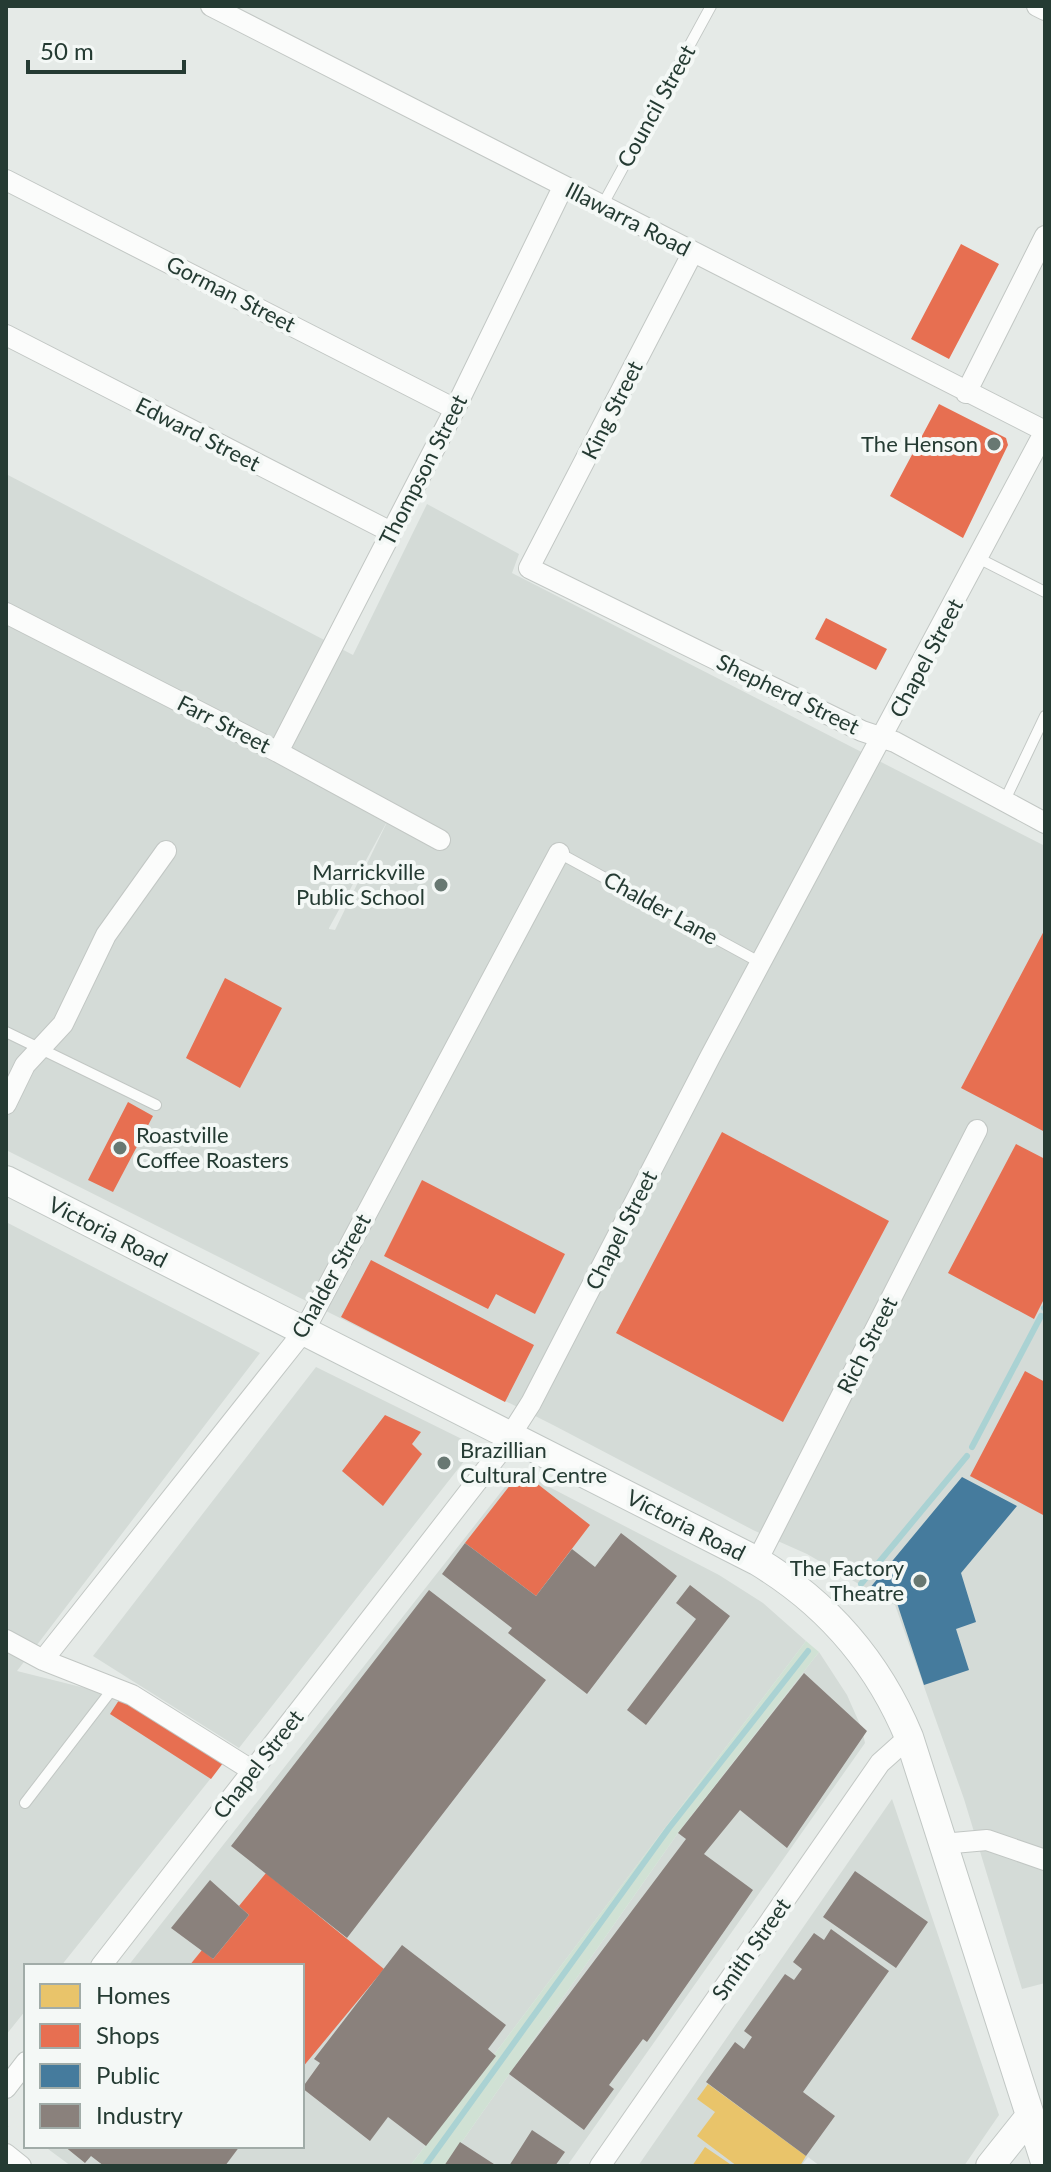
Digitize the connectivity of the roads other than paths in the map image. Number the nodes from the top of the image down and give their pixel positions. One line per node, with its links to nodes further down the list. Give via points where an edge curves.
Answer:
1 (211, 6): 6 (street, Illawarra Road)
2 (711, 6): 7 (lane, Council Street)
3 (1037, 6): 4 (street)
4 (1045, 10)
5 (6, 180): 12 (street, Gorman Street)
6 (563, 187): 7 (street, Illawarra Road); 12 (street, Thompson Street)
7 (602, 206): 9 (street, Illawarra Road)
8 (1045, 236): 11 (street)
9 (693, 252): 11 (street, Illawarra Road); 16 (street, King Street)
10 (6, 335): 14 (street, Edward Street)
11 (966, 393): 13 (street, Illawarra Road)
12 (455, 409): 14 (street, Thompson Street)
13 (1045, 431): 15 (street, Chapel Street)
14 (391, 532): 21 (street, Thompson Street)
15 (978, 558): 17 (lane); 20 (street, Chapel Street)
16 (529, 568): 20 (street, Shepherd Street)
17 (1045, 592)
18 (6, 613): 21 (street, Farr Street)
19 (1045, 716): 22 (lane)
20 (883, 739): 22 (street, Shepherd Street); 27 (street, Chapel Street)
21 (278, 752): 24 (street, Farr Street)
22 (1004, 802): 23 (street, Shepherd Street)
23 (1045, 823)
24 (440, 840)
25 (166, 851): 29 (street, via 106,935 63,1024)
26 (559, 853): 27 (lane, Chalder Lane); 34 (street, Chalder Street)
27 (763, 964): 35 (street, Chapel Street)
28 (6, 1032): 29 (lane)
29 (41, 1050): 30 (street, via 25,1065); 31 (lane)
30 (6, 1104)
31 (156, 1105)
32 (977, 1130): 36 (street, Rich Street)
33 (6, 1180): 34 (main road, Victoria Road)
34 (304, 1331): 35 (main road, Victoria Road); 38 (street, Chalder Street)
35 (510, 1436): 36 (main road, Victoria Road); 41 (street, Chapel Street)
36 (757, 1561): 40 (main road, Victoria Road, via 803,1591 844,1630 889,1694)
37 (6, 1640): 38 (street)
38 (43, 1660): 39 (street)
39 (114, 1687): 41 (street); 42 (lane)
40 (909, 1737): 43 (main road, Victoria Road); 52 (street, Smith Street, via 880,1763)
41 (253, 1771): 45 (street, Chapel Street)
42 (25, 1803)
43 (942, 1844): 44 (street, via 987,1840); 48 (main road, Victoria Road)
44 (1045, 1860)
45 (103, 1964)
46 (24, 2065): 47 (street)
47 (6, 2088)
48 (1030, 2116): 50 (main road, Victoria Road); 53 (main road)
49 (6, 2154): 51 (street)
50 (1045, 2162)
51 (21, 2166)
52 (600, 2166)
53 (990, 2166)

